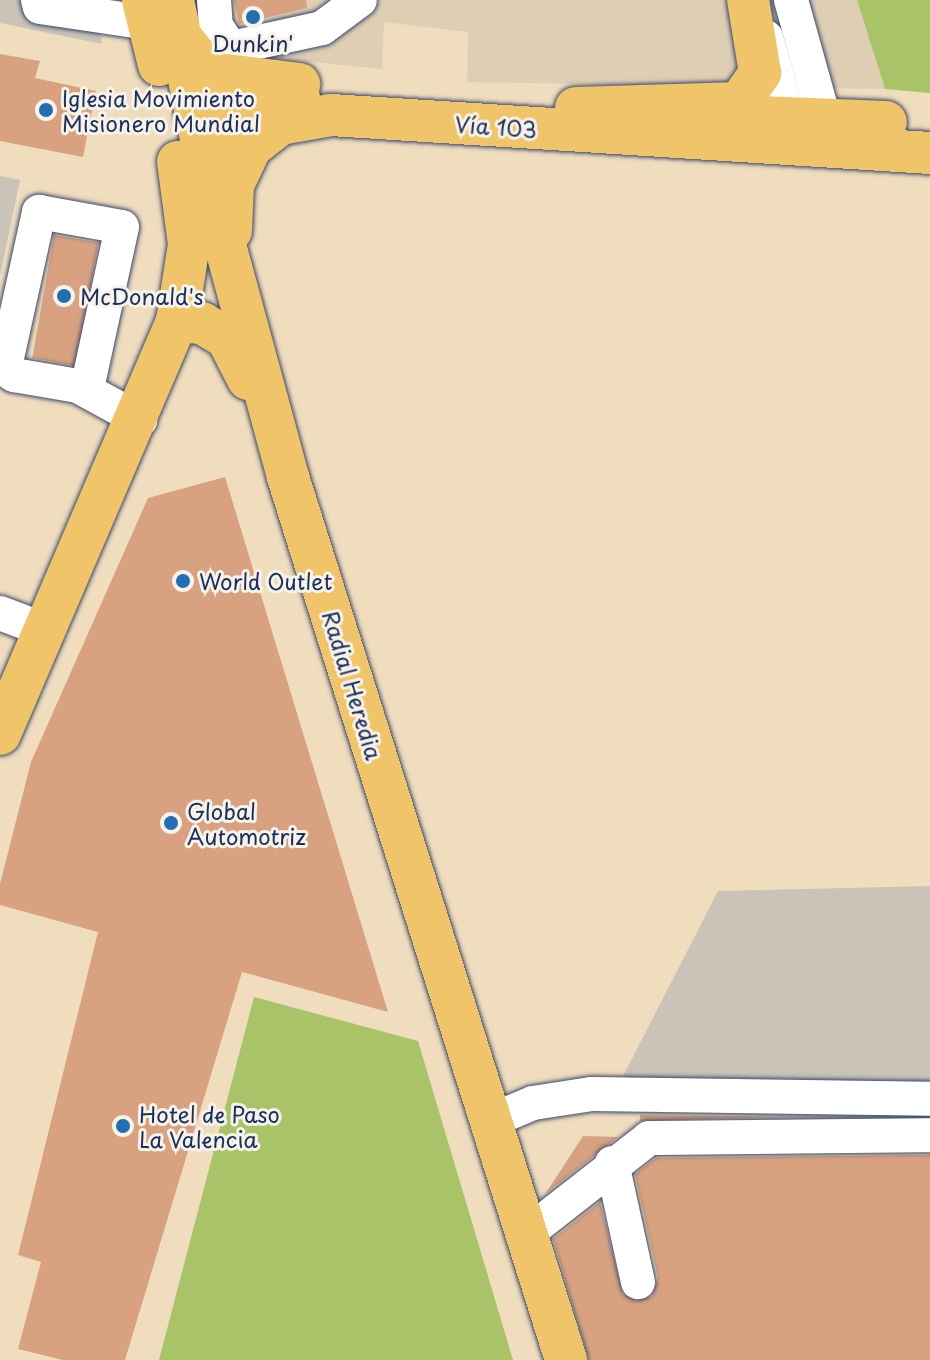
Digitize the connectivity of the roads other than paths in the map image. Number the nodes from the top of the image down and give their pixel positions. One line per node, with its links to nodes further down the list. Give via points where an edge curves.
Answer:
1 (38, 0): 6 (lane, via 40,7)
2 (214, 0): 3 (lane, via 216,26 231,48 322,28)
3 (360, 0)
4 (751, 0): 8 (main road, via 760,73 739,103); 9 (lane)
5 (791, 0): 9 (lane)
6 (161, 15): 7 (main road, via 197,62 228,79 326,85); 13 (main road, Radial Heredia); 16 (main road)
7 (376, 105): 8 (main road, Vía 103); 13 (main road, Vía 103, via 274,101 242,113)
8 (526, 109): 9 (main road, Vía 103)
9 (806, 123): 10 (main road, Vía 103); 12 (main road); 14 (main road)
10 (930, 124)
11 (930, 140): 14 (main road)
12 (740, 145): 14 (main road, Vía 103); 18 (main road, Vía 103, via 331,115 280,124 251,147 233,185 231,232)
13 (202, 146): 16 (main road); 18 (main road, Radial Heredia)
14 (858, 148): 15 (main road, Vía 103)
15 (930, 153)
16 (187, 211): 17 (main road, via 188,266)
17 (177, 321): 21 (main road); 22 (main road, via 202,323 235,349)
18 (246, 323): 22 (main road, Radial Heredia)
19 (3, 366): 20 (lane, via 14,375); 20 (lane, via 40,198 122,227 89,379)
20 (78, 386): 21 (lane)
21 (140, 420): 24 (main road)
22 (288, 477): 27 (main road, Radial Heredia)
23 (0, 613): 24 (lane)
24 (45, 630): 25 (main road)
25 (0, 734)
26 (930, 1099): 27 (lane, via 592,1094 533,1103)
27 (488, 1122): 30 (main road, Radial Heredia)
28 (930, 1135): 29 (lane, via 649,1138)
29 (612, 1163): 30 (lane); 31 (lane)
30 (525, 1235): 32 (main road, Radial Heredia)
31 (638, 1282)
32 (566, 1360)

